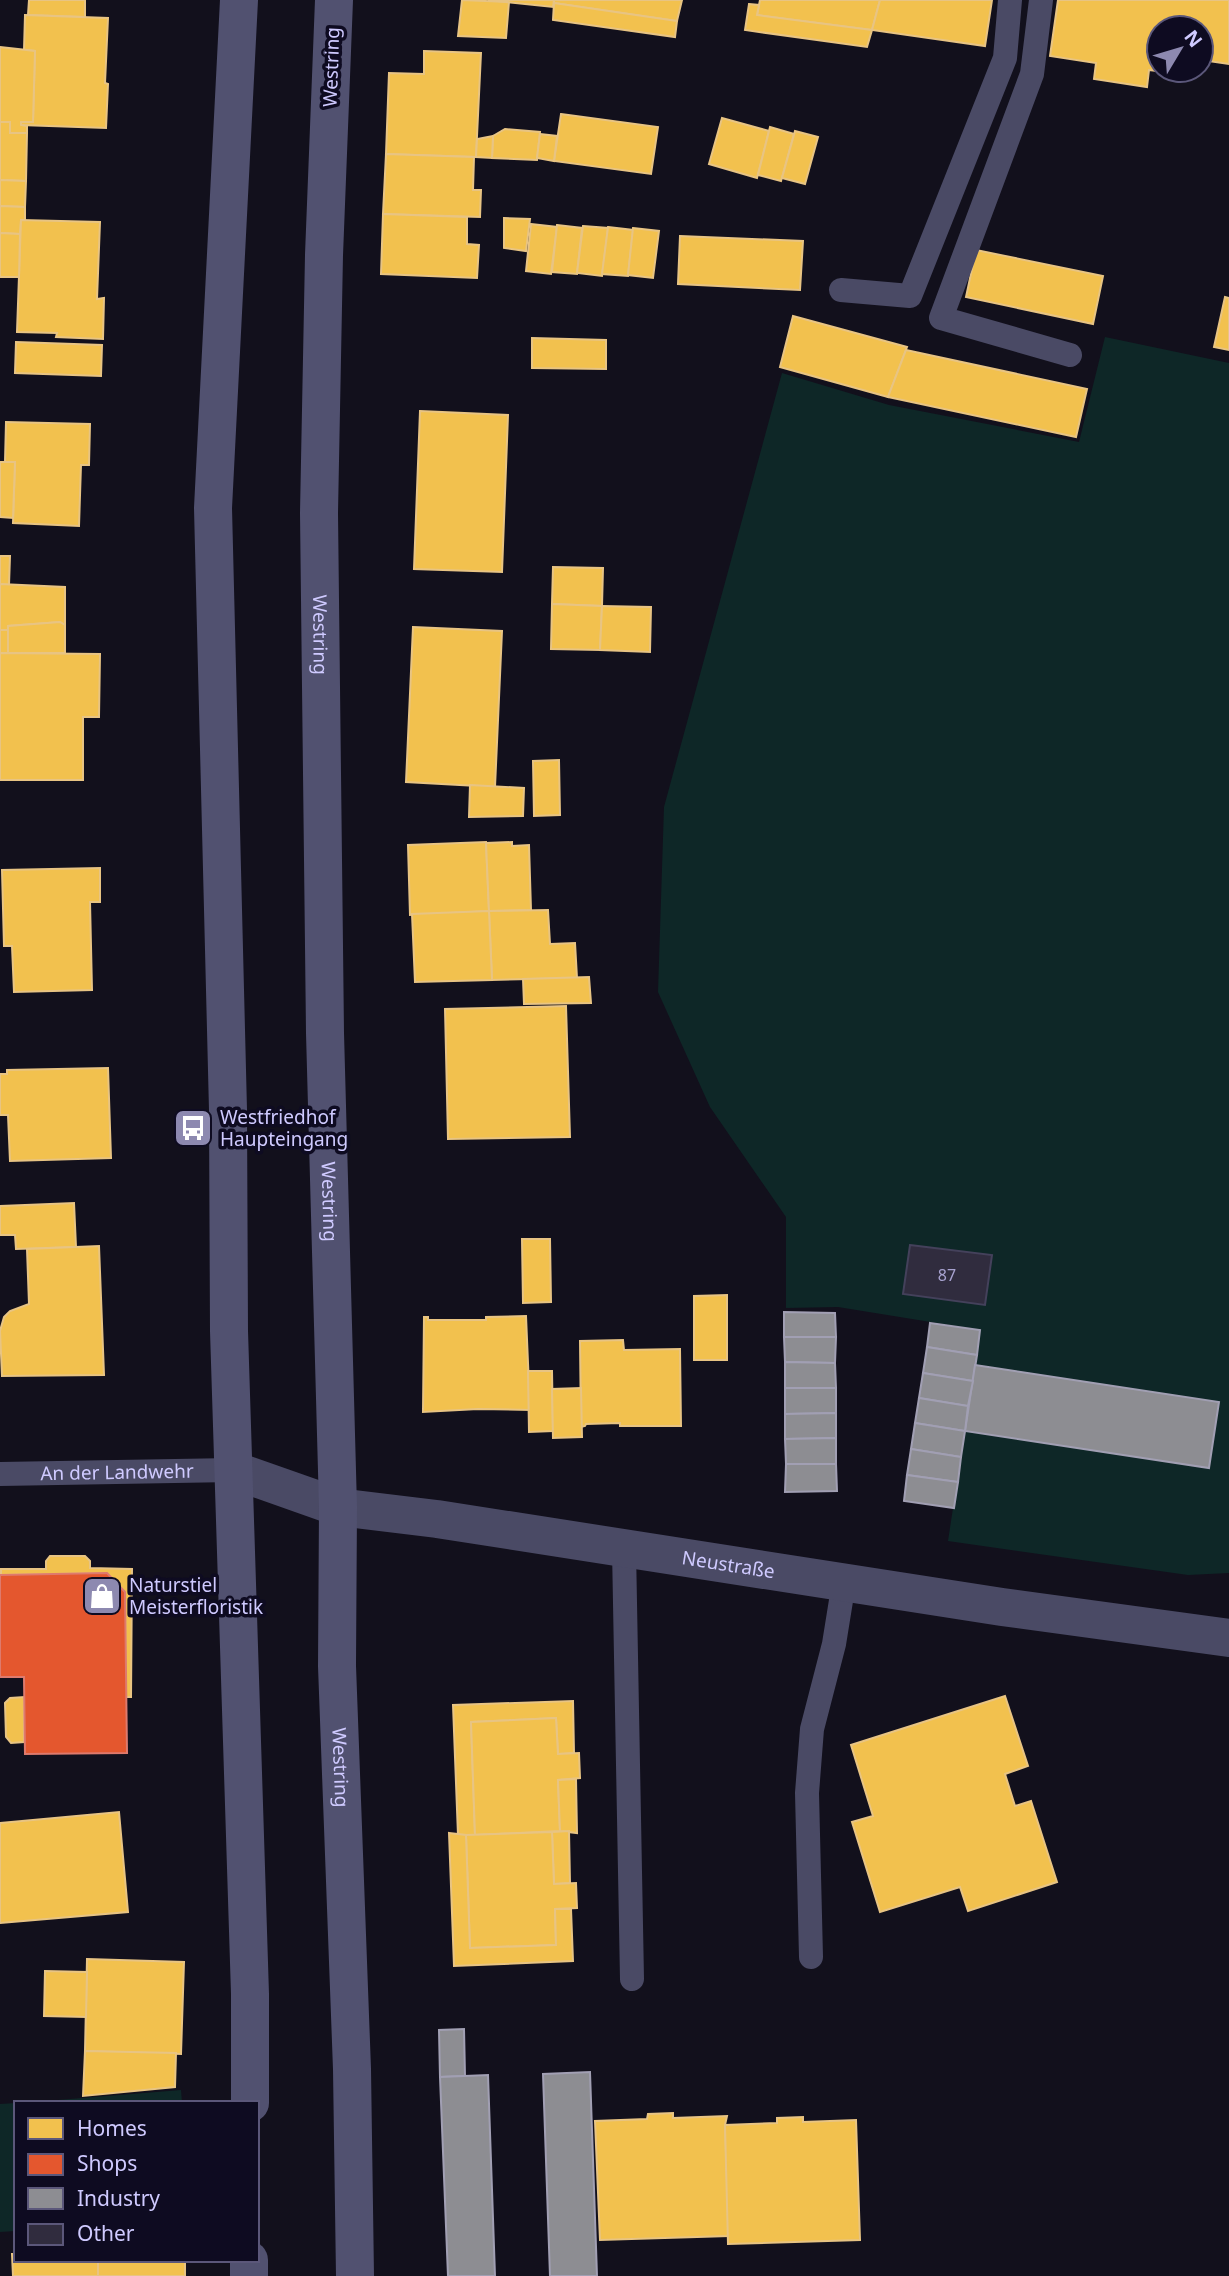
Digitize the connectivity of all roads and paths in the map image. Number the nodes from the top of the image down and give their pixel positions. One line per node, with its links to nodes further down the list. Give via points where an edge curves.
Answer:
1 (239, 0): 7 (main road, via 213,508)
2 (334, 0): 9 (main road, Westring, via 319,513)
3 (1010, 0): 5 (lane, via 1005,58 910,296)
4 (1041, 0): 6 (lane, via 1032,74 941,318)
5 (841, 290)
6 (1070, 355)
7 (233, 1469): 8 (lane, An der Landwehr); 9 (street, Neustraße); 15 (main road)
8 (0, 1474)
9 (338, 1507): 10 (street, Neustraße); 16 (main road, Westring, via 337,1666)
10 (624, 1549): 11 (street, Neustraße); 14 (lane)
11 (844, 1582): 12 (street, Neustraße); 13 (lane, via 812,1729 808,1780)
12 (1229, 1638)
13 (811, 1957)
14 (632, 1979)
15 (250, 2101)
16 (355, 2276)

